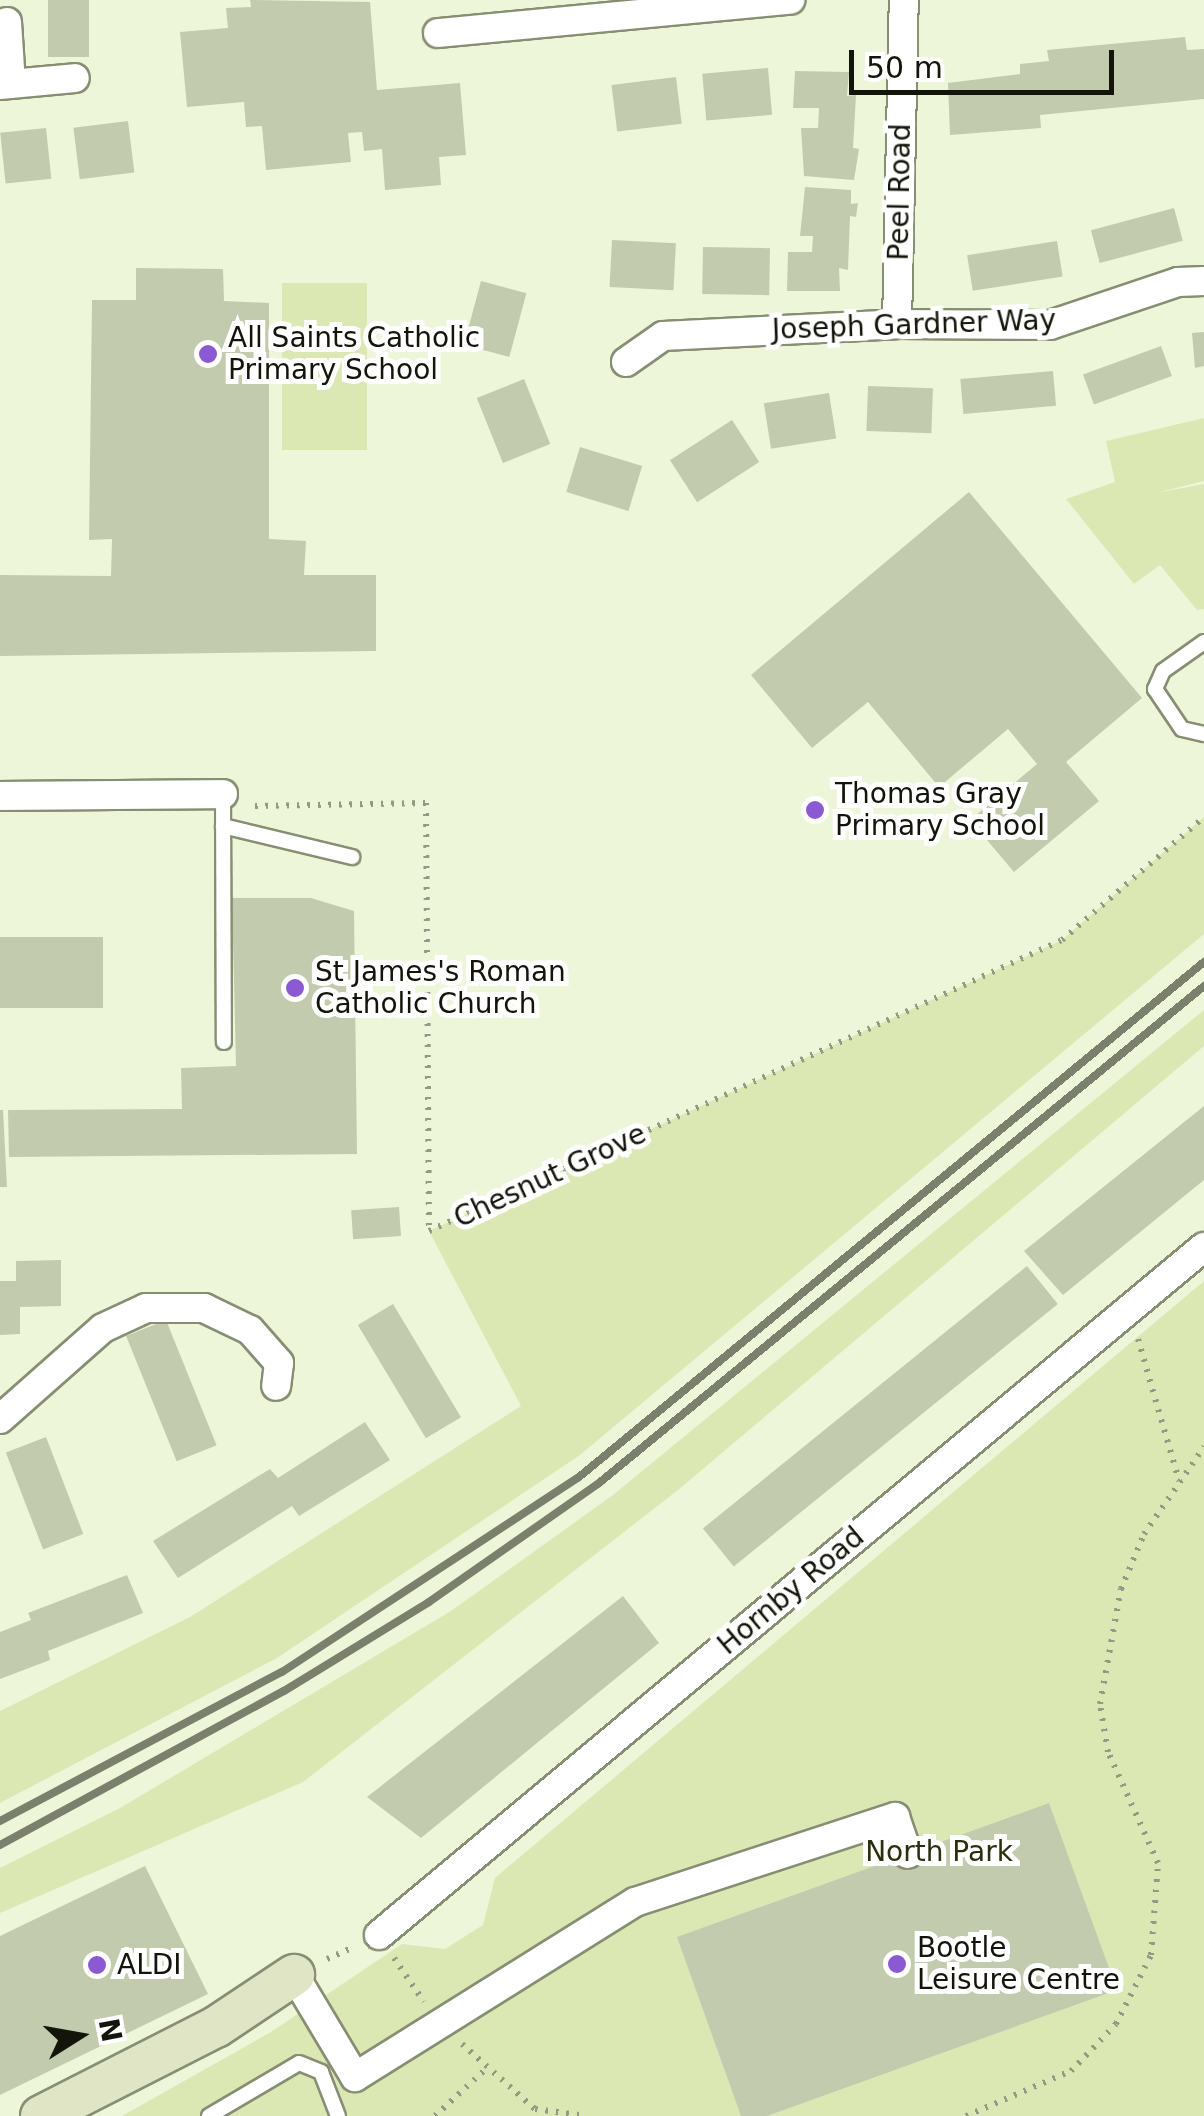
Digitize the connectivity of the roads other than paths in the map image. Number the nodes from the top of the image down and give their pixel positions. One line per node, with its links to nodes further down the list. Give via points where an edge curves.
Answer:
1 (790, 0): 3 (street)
2 (904, 0): 9 (street, Peel Road)
3 (719, 3): 5 (street)
4 (7, 22): 7 (street)
5 (438, 33)
6 (76, 78): 7 (street)
7 (6, 85)
8 (1204, 281): 9 (street, Joseph Gardner Way, via 1178,282 1050,325)
9 (898, 324): 10 (street, Joseph Gardner Way, via 663,336)
10 (626, 362)
11 (1204, 642): 12 (lane, via 1163,671 1155,689 1182,729)
12 (1204, 734)
13 (223, 794): 14 (street); 15 (lane)
14 (0, 796)
15 (223, 826): 16 (lane); 17 (lane)
16 (352, 858)
17 (224, 1042)
18 (1204, 1247): 22 (street, Hornby Road)
19 (276, 1386): 20 (street, via 280,1363 250,1330 204,1308 146,1308 103,1328)
20 (0, 1419)
21 (908, 1854): 23 (street, via 896,1817 635,1902 355,2078)
22 (378, 1935)
23 (294, 1974): 24 (street, via 216,2027)
24 (41, 2116)
25 (209, 2116): 26 (lane, via 299,2063 322,2072)
26 (338, 2116)

